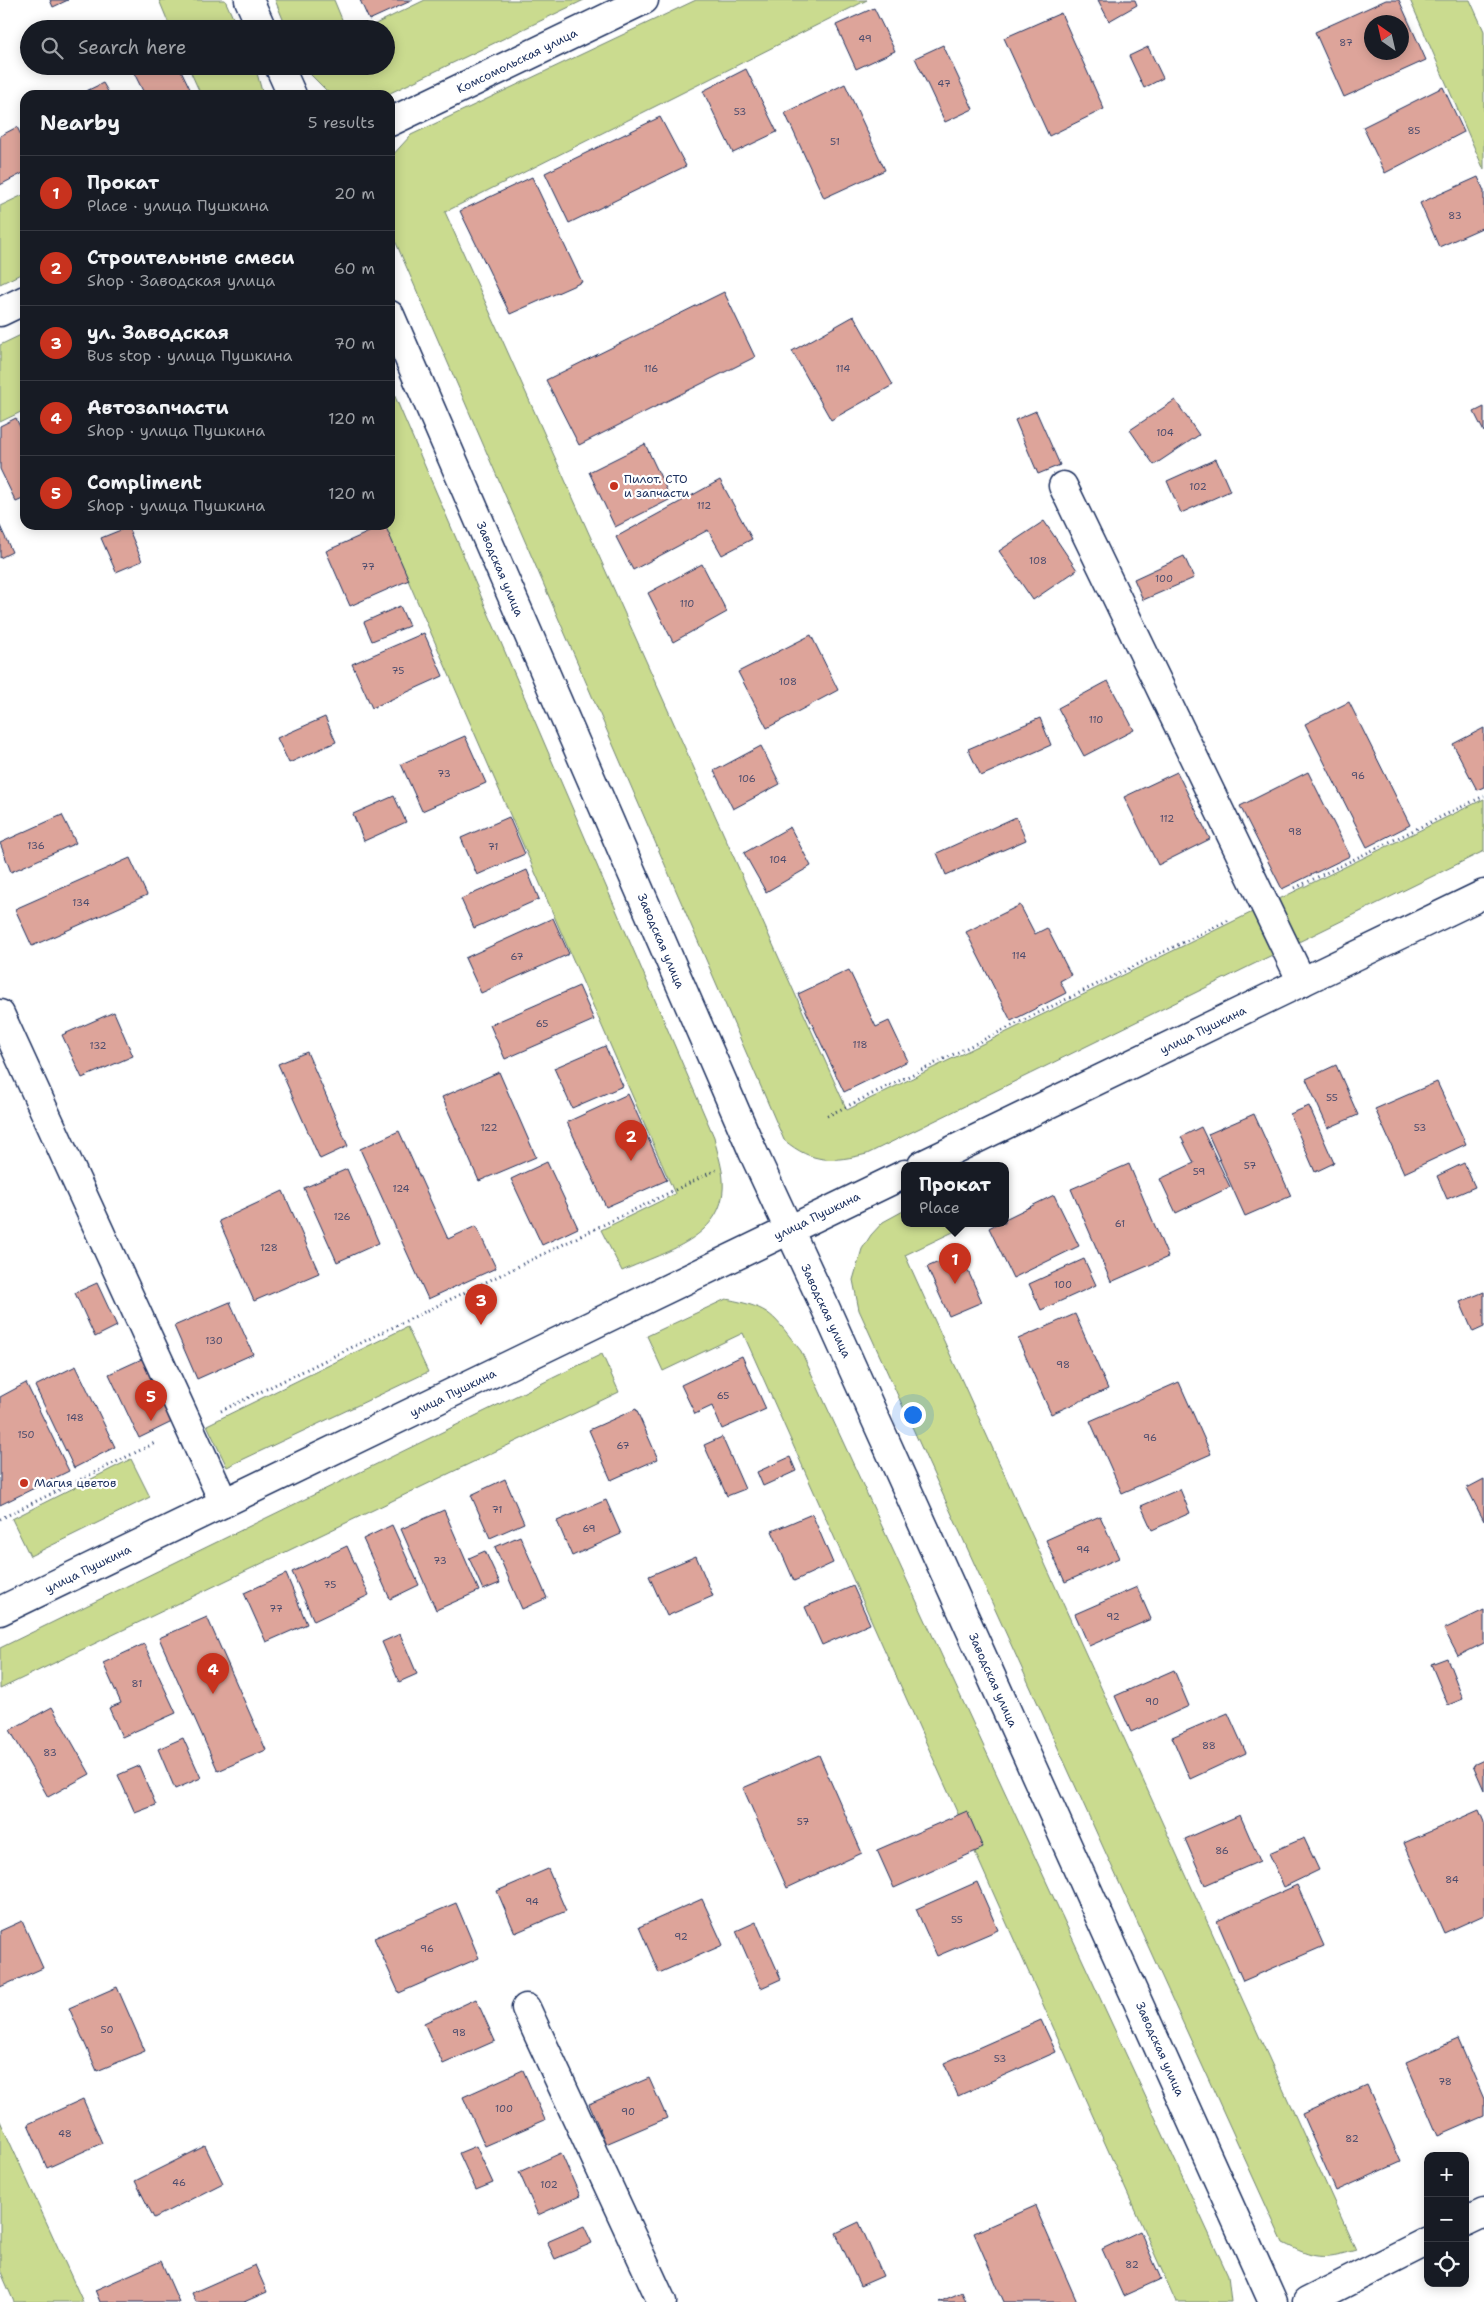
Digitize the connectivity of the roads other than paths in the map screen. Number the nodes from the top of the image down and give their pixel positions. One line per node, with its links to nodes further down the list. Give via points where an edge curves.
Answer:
1 (249, 0): 3 (main road)
2 (644, 0): 6 (main road, Комсомольская улица)
3 (258, 20)
4 (283, 75): 5 (main road)
5 (290, 90)
6 (395, 120)
7 (20, 302): 8 (main road)
8 (0, 312)
9 (395, 327): 16 (main road, Заводская улица)
10 (1063, 486): 12 (main road)
11 (1484, 894): 12 (main road, улица Пушкина)
12 (1302, 982): 14 (main road, улица Пушкина)
13 (0, 1014): 17 (main road)
14 (928, 1162)
15 (901, 1176): 16 (main road, улица Пушкина)
16 (789, 1230): 17 (main road, улица Пушкина); 24 (main road, Заводская улица)
17 (224, 1503): 18 (main road, улица Пушкина)
18 (0, 1611)
19 (526, 2008): 23 (main road)
20 (1484, 2212): 21 (main road)
21 (1469, 2220)
22 (1426, 2242): 25 (main road)
23 (662, 2302)
24 (1273, 2302)
25 (1307, 2302)

